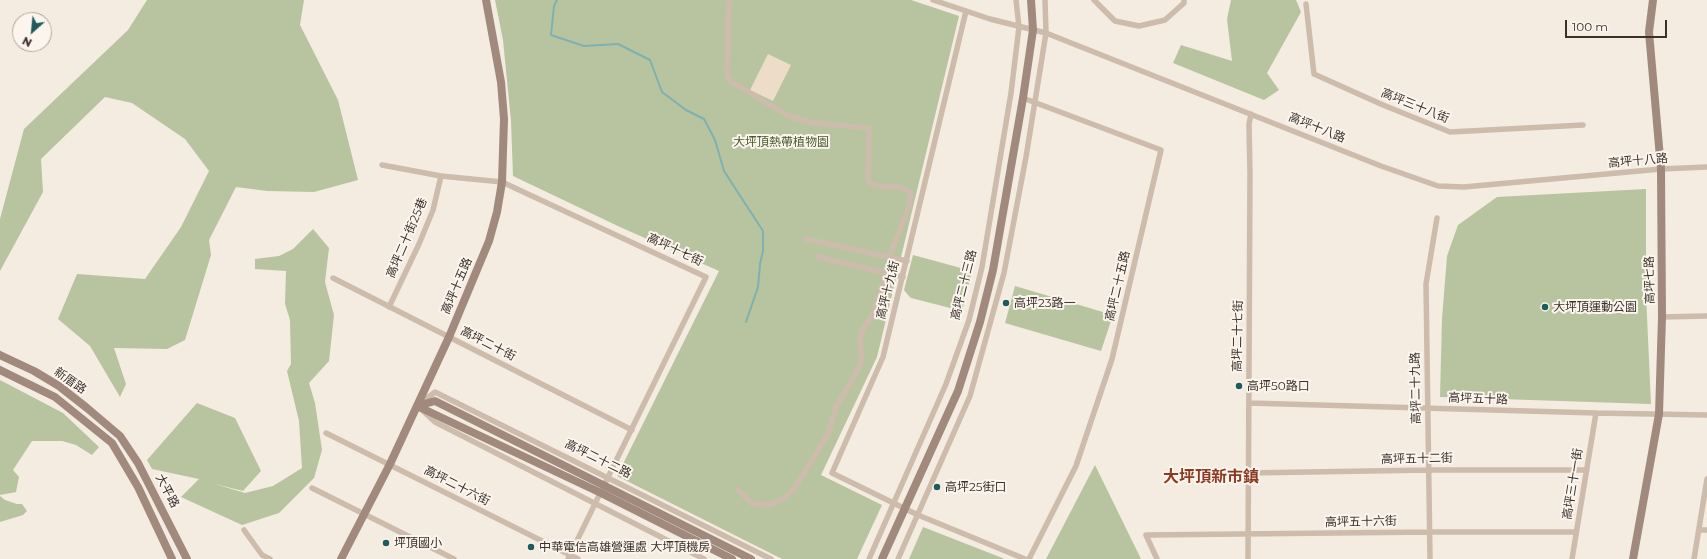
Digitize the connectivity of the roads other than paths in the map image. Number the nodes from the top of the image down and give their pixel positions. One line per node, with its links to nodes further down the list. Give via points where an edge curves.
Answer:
1 (486, 0): 23 (street, 高坪十五路, via 501,82 504,119)
2 (729, 0): 27 (street, via 730,81 788,116 814,123 869,128 868,182 878,186 900,187 911,193 910,204)
3 (933, 0): 11 (street, 高坪十八路)
4 (1016, 0): 12 (street, 高坪二十三路)
5 (1031, 0): 13 (street, 高坪二十三路)
6 (1044, 0): 14 (street)
7 (1094, 0): 8 (street, via 1115,21 1139,26 1165,20 1184,3)
8 (1184, 0)
9 (1653, 0): 21 (street, 高坪七路, via 1649,32)
10 (1306, 4): 18 (street, 高坪三十八街, via 1314,74 1383,105 1450,132)
11 (966, 11): 12 (street, 高坪十八路); 28 (street, 高坪十九街)
12 (1019, 27): 13 (street, 高坪十八路); 57 (street, 高坪二十三路, via 1011,94 982,267 969,320 946,384)
13 (1033, 30): 14 (street, 高坪十八路); 15 (street, 高坪二十三路)
14 (1046, 33): 16 (street); 17 (street, 高坪十八路)
15 (1023, 98): 16 (street, 高坪二十五路); 58 (street, 高坪二十三路, via 993,270 980,322 958,391)
16 (1036, 102): 60 (street, via 1004,273 970,396); 82 (street, 高坪二十五路, via 1161,150 1112,359 1076,466)
17 (1251, 114): 21 (street, 高坪十八路, via 1438,186 1464,187); 38 (street, 高坪二十七街)
18 (1583, 125)
19 (382, 165): 22 (street, 高坪十七街)
20 (1707, 167): 21 (street, 高坪十八路)
21 (1661, 169): 34 (street, 高坪七路)
22 (441, 176): 23 (street, 高坪十七街); 32 (street, 高坪二十街25巷, via 433,210)
23 (502, 182): 35 (street, 高坪十五路, via 489,241); 44 (street, 高坪十七街, via 706,277)
24 (1437, 218): 40 (street, 高坪二十九路, via 1426,284)
25 (806, 239): 27 (street)
26 (818, 256): 29 (street)
27 (889, 257): 28 (street)
28 (907, 261): 30 (street, 高坪十九街)
29 (886, 273): 30 (street); 55 (street, via 872,316 860,338 862,360 836,407 828,434 794,489 785,498 769,505 752,504)
30 (903, 277): 57 (street, 高坪十九街, via 883,357 832,473)
31 (333, 278): 32 (street, 高坪二十街)
32 (389, 307): 35 (street, 高坪二十街)
33 (1707, 316): 34 (street)
34 (1662, 317): 42 (street, 高坪七路)
35 (448, 336): 39 (street, 高坪十五路); 44 (street, 高坪二十街)
36 (0, 355): 46 (street, 新厝路, via 59,386)
37 (0, 370): 47 (street, 新厝路, via 55,397)
38 (1248, 403): 40 (street, 高坪五十路); 51 (street, 高坪二十七街)
39 (417, 406): 48 (street, 高坪十五路); 53 (street, 高坪二十二路); 53 (street, 高坪二十二路, via 436,401); 56 (street, via 435,422)
40 (1428, 408): 41 (street, 高坪五十路); 49 (street, 高坪二十九路)
41 (1596, 413): 42 (street, 高坪五十路); 50 (street, 高坪三十一街)
42 (1659, 414): 43 (street, 高坪五十路); 87 (street, 高坪七路)
43 (1707, 415)
44 (632, 430): 53 (street, 高坪十七街)
45 (326, 434): 48 (street, 高坪二十六街)
46 (120, 436): 69 (street, 大平路, via 138,463)
47 (112, 442): 68 (street, 大平路, via 138,487)
48 (390, 464): 59 (street, 高坪十五路); 67 (street, 高坪二十六街)
49 (1429, 470): 50 (street, 高坪五十二街); 51 (street, 高坪五十二街); 64 (street, 高坪二十九路)
50 (1587, 470): 65 (street, 高坪三十一街)
51 (1248, 473): 66 (street, 高坪二十七街)
52 (1707, 479): 62 (street)
53 (605, 485): 56 (street, 高坪十七街); 75 (street, 高坪二十二路); 76 (street, 高坪二十二路); 77 (street, 高坪二十二路)
54 (312, 488): 59 (street)
55 (738, 490)
56 (595, 504): 67 (street, 高坪十七街); 74 (street)
57 (894, 504): 58 (street, 高坪十九街); 78 (street, 高坪二十三路)
58 (906, 509): 60 (street, 高坪十九街); 79 (street, 高坪二十三路)
59 (365, 514): 71 (street, 高坪十五路); 72 (street)
60 (918, 515): 80 (street); 81 (street)
61 (244, 530): 70 (street, via 262,555)
62 (1699, 530): 63 (street); 88 (street)
63 (1707, 530)
64 (1430, 532): 65 (street, 高坪五十六街); 66 (street, 高坪五十六街); 85 (street, 高坪二十九路)
65 (1576, 532): 86 (street, 高坪三十一街)
66 (1247, 534): 83 (street, 高坪五十六街, via 1146,535); 84 (street, 高坪二十七街)
67 (569, 557): 73 (street, 高坪二十六街)
68 (172, 559)
69 (187, 559)
70 (270, 559)
71 (341, 559)
72 (454, 559)
73 (578, 559)
74 (704, 559)
75 (732, 559)
76 (751, 559)
77 (771, 559)
78 (869, 559)
79 (882, 559)
80 (898, 559)
81 (1025, 559)
82 (1029, 559)
83 (1157, 559)
84 (1248, 559)
85 (1430, 559)
86 (1572, 559)
87 (1633, 559)
88 (1694, 559)

